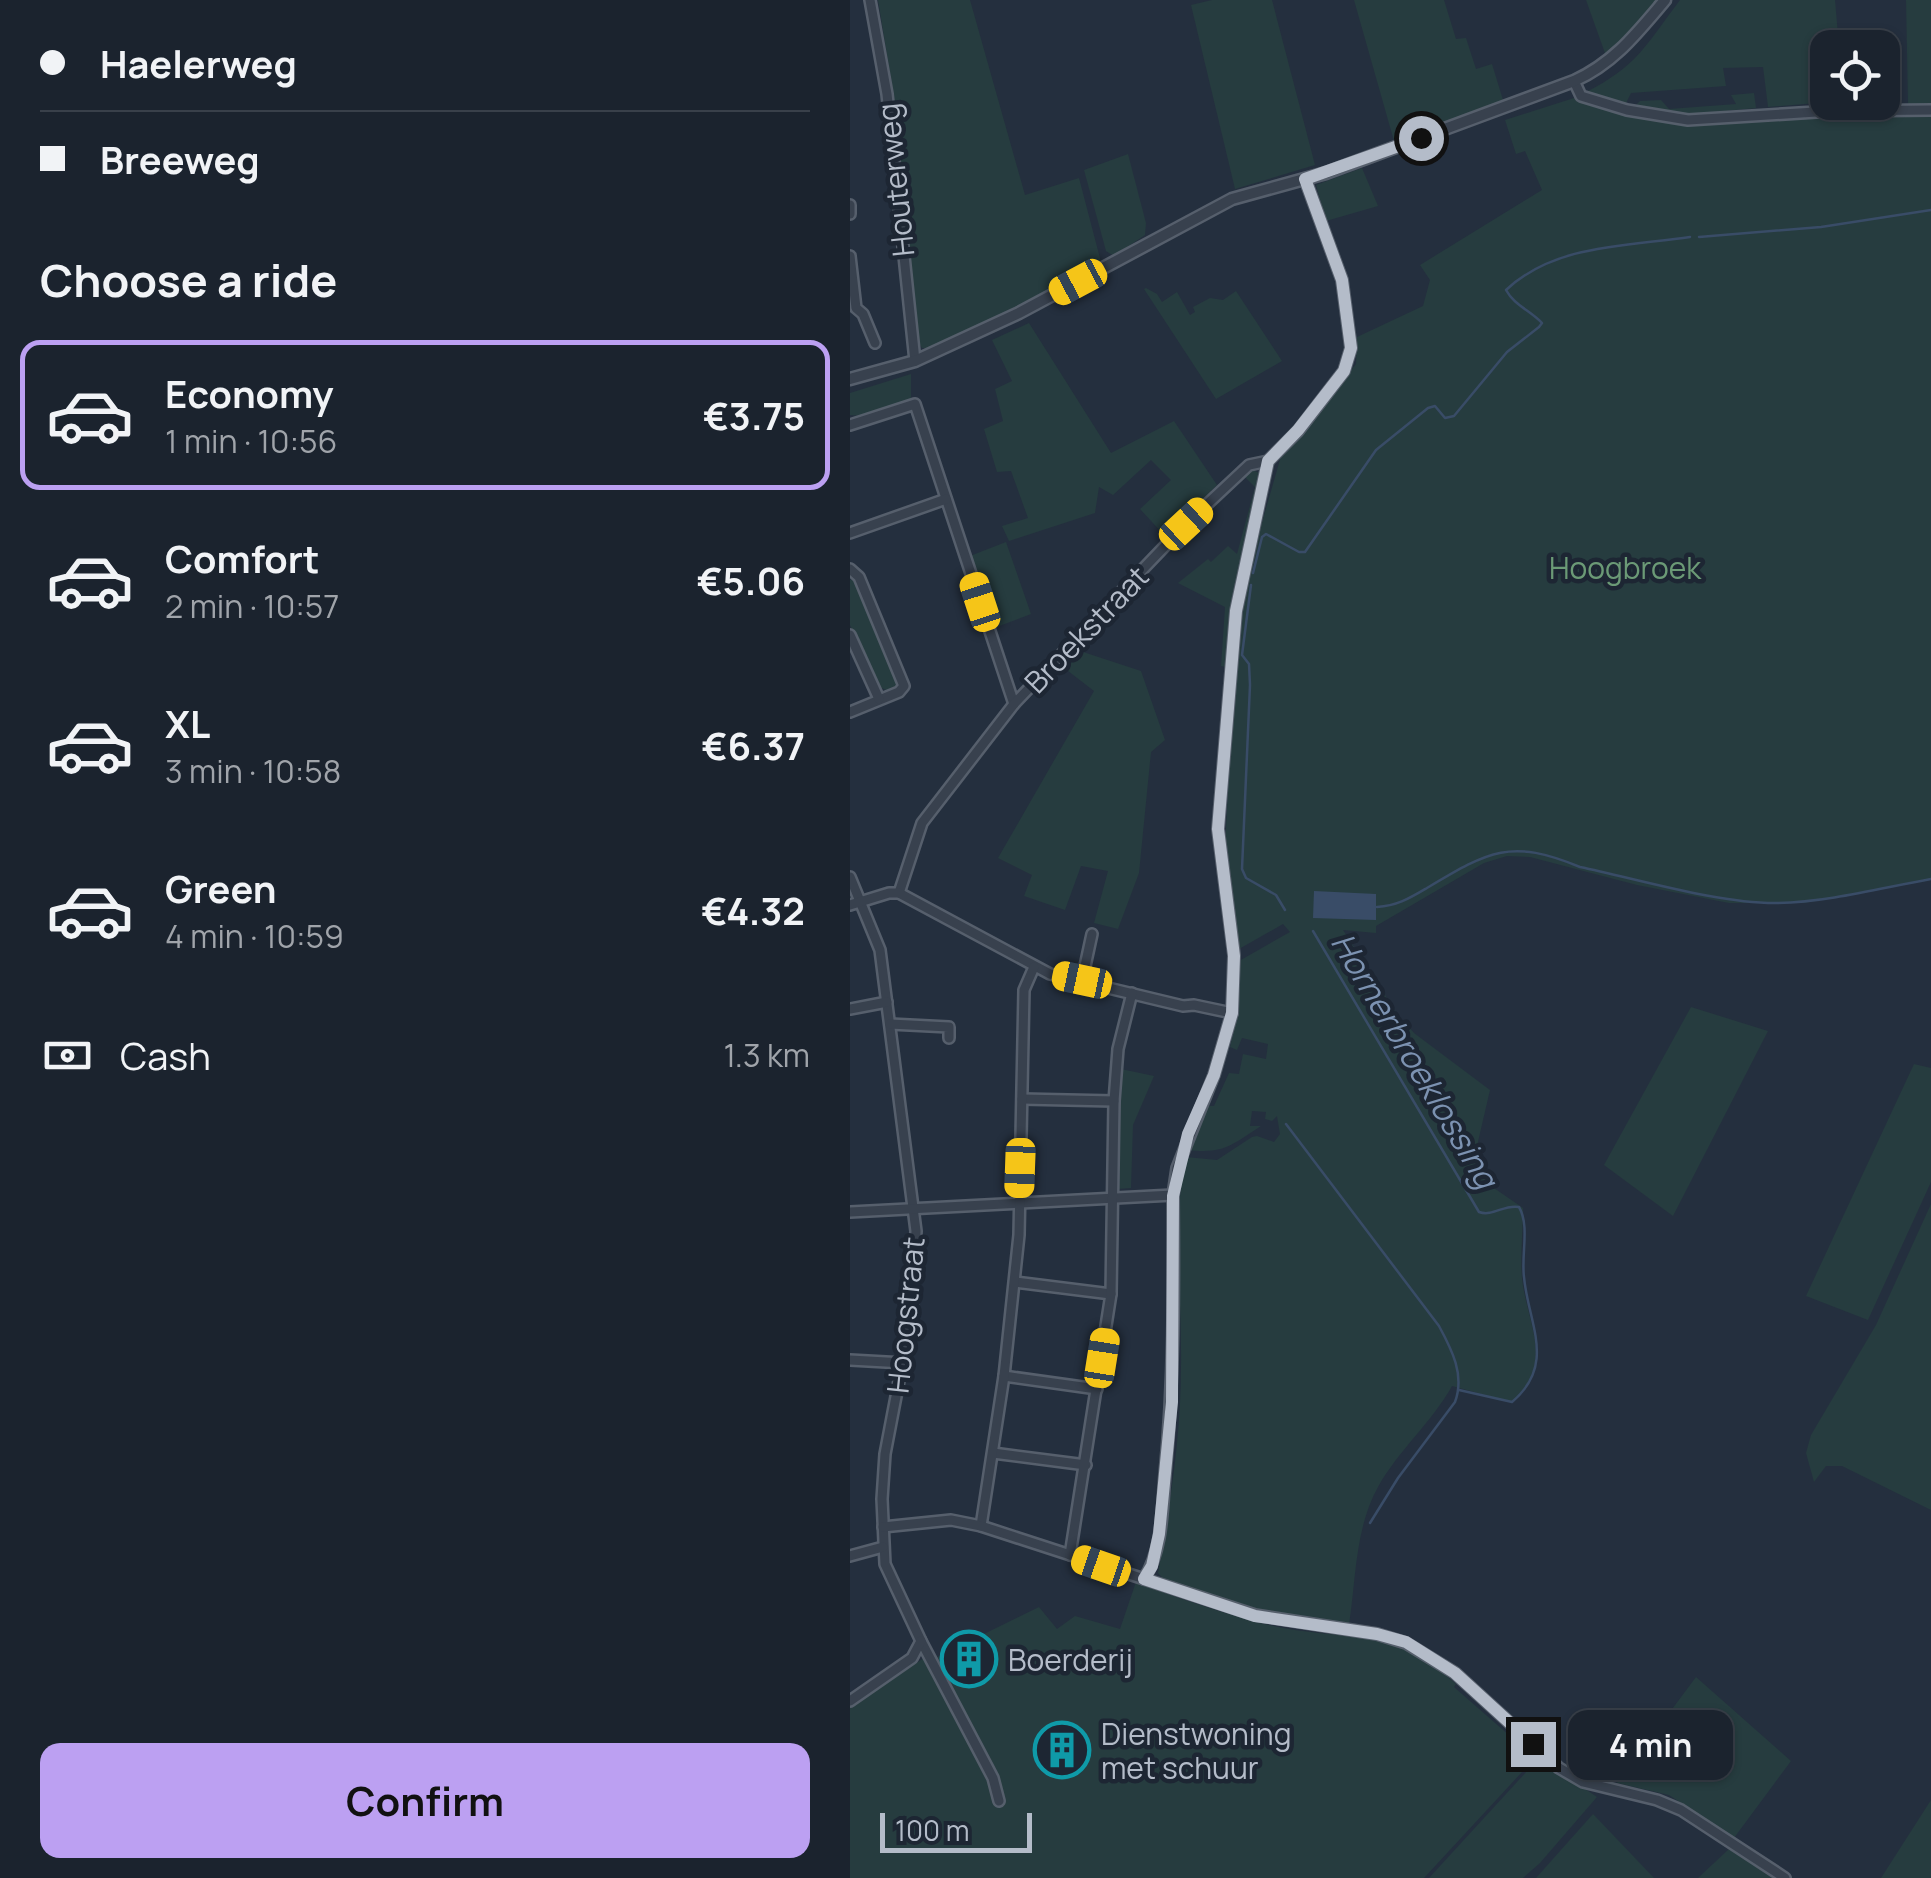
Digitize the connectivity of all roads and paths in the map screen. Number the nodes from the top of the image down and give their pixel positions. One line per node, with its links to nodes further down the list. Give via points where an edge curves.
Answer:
1 (870, 0): 11 (street, Houterweg, via 887,94)
2 (1665, 0): 3 (street, via 1620,53)
3 (1574, 81): 4 (street, via 1581,96 1678,120); 5 (street)
4 (1931, 110)
5 (1305, 179): 11 (street, via 1204,212); 14 (street, Broekstraat, via 1342,280 1351,348 1344,371)
6 (850, 205): 7 (street)
7 (850, 214)
8 (850, 256): 9 (street)
9 (853, 311): 10 (street, via 864,314)
10 (874, 343)
11 (915, 361): 12 (street)
12 (850, 378)
13 (850, 425): 15 (street, via 915,404)
14 (1268, 461): 20 (street, Broekstraat, via 1249,465 1186,524); 31 (street, via 1236,611 1218,829 1234,956)
15 (946, 500): 16 (street); 20 (street)
16 (850, 533)
17 (850, 569): 19 (street, via 904,686)
18 (850, 635): 19 (street)
19 (879, 699): 21 (street)
20 (1014, 704): 23 (street, Broekstraat, via 922,823)
21 (850, 712)
22 (850, 877): 24 (street, Hoogstraat)
23 (899, 893): 24 (street); 26 (street)
24 (856, 903): 29 (street, Hoogstraat, via 880,950)
25 (1092, 934): 27 (street)
26 (1034, 967): 27 (street); 34 (street, via 1024,990)
27 (1082, 980): 28 (street)
28 (1132, 993): 31 (street); 35 (street)
29 (887, 1002): 30 (street); 32 (street, Hoogstraat)
30 (850, 1009)
31 (1232, 1013): 36 (street)
32 (890, 1024): 33 (street, via 949,1027); 39 (street, Hoogstraat)
33 (949, 1038)
34 (1022, 1099): 35 (street); 38 (street)
35 (1114, 1101): 37 (street)
36 (1173, 1196): 37 (street); 54 (street, via 1172,1402 1159,1534)
37 (1111, 1198): 38 (street); 42 (street)
38 (1019, 1203): 39 (street); 41 (street)
39 (914, 1210): 40 (street); 44 (street, Hoogstraat, via 916,1274)
40 (850, 1212)
41 (1015, 1282): 42 (street); 45 (street)
42 (1111, 1294): 46 (street)
43 (850, 1360): 44 (street)
44 (904, 1363): 50 (street, Hoogstraat, via 886,1454)
45 (1004, 1376): 46 (street); 47 (street)
46 (1097, 1389): 48 (street)
47 (993, 1452): 48 (street); 49 (street)
48 (1086, 1465): 52 (street)
49 (981, 1526): 50 (street, via 951,1520); 52 (street)
50 (883, 1527): 51 (street, Hoogstraat)
51 (882, 1547): 53 (street); 55 (street)
52 (1070, 1555): 54 (street)
53 (850, 1556)
54 (1144, 1579): 58 (street, via 1255,1616 1406,1642 1455,1673 1559,1768 1584,1782 1681,1810)
55 (921, 1641): 56 (street, via 912,1658); 57 (street)
56 (850, 1701)
57 (999, 1801)
58 (1786, 1878)

